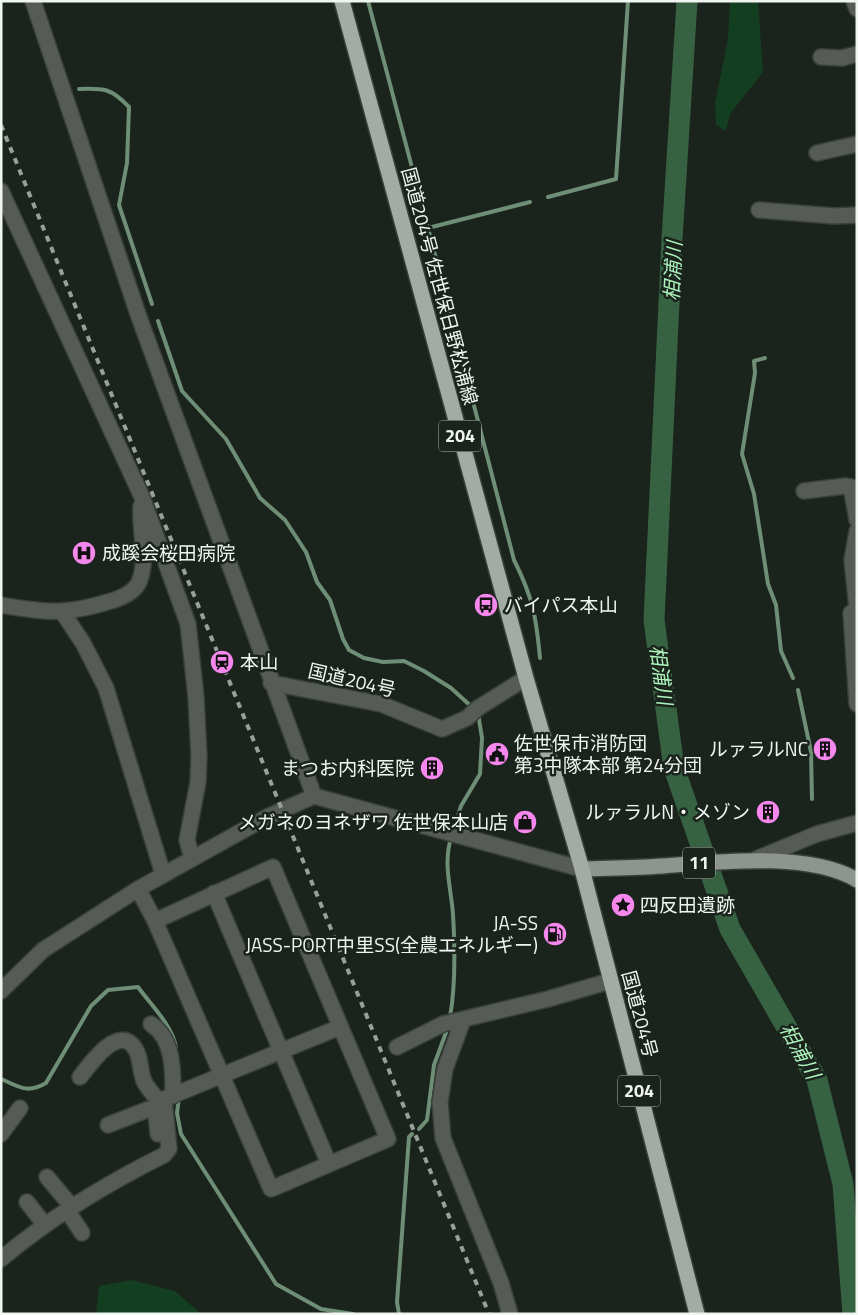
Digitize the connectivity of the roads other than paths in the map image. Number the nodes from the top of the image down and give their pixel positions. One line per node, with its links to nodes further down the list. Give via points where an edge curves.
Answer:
1 (33, 1): 21 (street, via 134,304)
2 (342, 1): 20 (highway, 国道204号 佐世保日野松浦線 / 204)
3 (854, 1): 4 (street)
4 (857, 9)
5 (857, 54): 6 (street, via 842,58)
6 (821, 57)
7 (857, 144): 8 (street)
8 (817, 152)
9 (2, 195): 13 (street)
10 (759, 210): 11 (street)
11 (857, 215)
12 (804, 491): 14 (street, via 851,487)
13 (142, 497): 18 (street, via 142,568 138,584 125,597); 25 (street, via 188,624 199,756 198,782 187,840)
14 (857, 520)
15 (857, 531): 17 (street, via 852,560)
16 (1, 605): 18 (street)
17 (857, 609): 19 (street, via 851,612)
18 (63, 613): 28 (street, via 106,688)
19 (856, 676): 22 (street)
20 (526, 678): 21 (street, 国道204号, via 442,729 380,704); 27 (highway, 国道204号 佐世保日野松浦線 / 204)
21 (271, 683): 23 (street)
22 (857, 704)
23 (314, 796): 25 (street, via 267,817); 27 (street)
24 (857, 823): 26 (street, via 817,834)
25 (192, 858): 28 (street)
26 (756, 860): 27 (main road, 11); 29 (main road, 11, via 807,865)
27 (582, 869): 33 (highway, 国道204号 / 204)
28 (163, 874): 30 (street)
29 (857, 880)
30 (138, 889): 32 (street); 34 (street, via 43,950)
31 (214, 893): 32 (street); 37 (street, via 273,867); 39 (street)
32 (154, 921): 40 (street)
33 (610, 981): 35 (street); 55 (highway, 国道204号 / 204)
34 (1, 991)
35 (463, 1020): 38 (street, via 443,1024); 54 (street, via 445,1069 440,1102 443,1138 501,1283)
36 (151, 1024): 42 (street, via 161,1030 169,1048)
37 (340, 1027): 39 (street); 47 (street, via 388,1139)
38 (397, 1047)
39 (281, 1052): 40 (street); 47 (street)
40 (223, 1076): 42 (street); 47 (street, via 271,1189)
41 (80, 1077): 42 (street, via 109,1045 117,1041 129,1043 136,1050 144,1081 158,1100)
42 (174, 1096): 46 (street)
43 (20, 1108): 45 (street)
44 (108, 1126): 46 (street, via 149,1109 156,1114 159,1142)
45 (1, 1134)
46 (166, 1153): 50 (street, via 114,1180)
47 (329, 1164)
48 (47, 1177): 50 (street)
49 (27, 1202): 51 (street)
50 (69, 1209): 51 (street); 52 (street)
51 (45, 1225): 53 (street)
52 (82, 1233)
53 (1, 1259)
54 (510, 1314)
55 (697, 1314)

